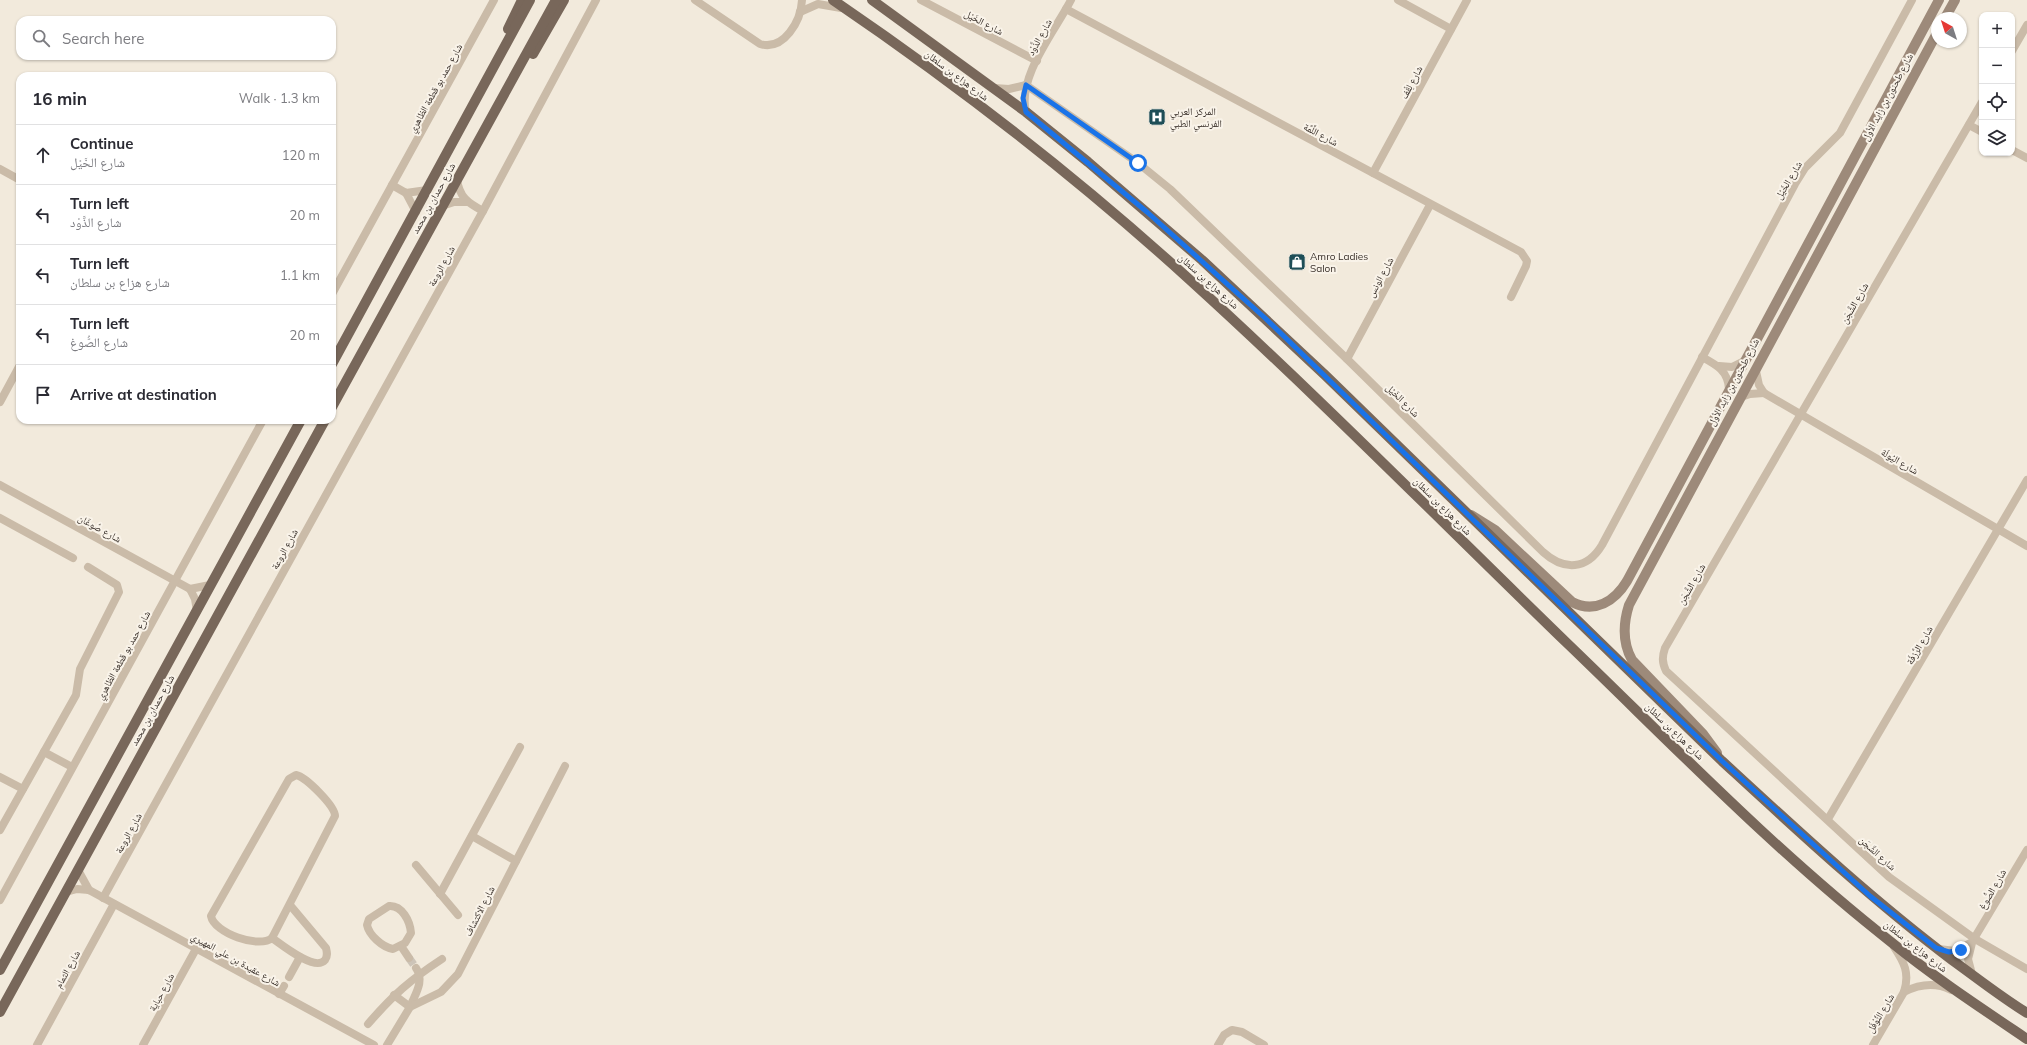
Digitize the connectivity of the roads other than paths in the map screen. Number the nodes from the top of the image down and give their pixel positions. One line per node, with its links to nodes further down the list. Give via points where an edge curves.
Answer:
1 (494, 0): 41 (street, شارع حمد بو قطعة الظاهري)
2 (522, 0): 26 (main road, via 506,34)
3 (530, 0): 26 (main road, شارع حمدان بن محمد)
4 (556, 0): 28 (main road, شارع حمدان بن محمد)
5 (564, 0): 28 (main road, via 538,46)
6 (596, 0): 47 (street, شارع الروعة)
7 (695, 0): 20 (street, via 760,44 767,46 774,45 785,37)
8 (802, 0): 20 (street)
9 (833, 0): 19 (main road, شارع هزاع بن سلطان)
10 (872, 0): 30 (main road, شارع هزاع بن سلطان)
11 (922, 0): 27 (street, شارع الخَيْل)
12 (1071, 0): 18 (street, شارع الذَّوْد)
13 (1398, 0): 23 (street)
14 (1467, 0): 23 (street, شارع لِقْف)
15 (1912, 0): 52 (street, شارع الخَيْل, via 1840,133 1800,177)
16 (1939, 0): 54 (street, شارع طحنون بن زايد الأول)
17 (1955, 0): 21 (street)
18 (1066, 9): 27 (street, شارع الذَّوْد); 38 (street, شارع اللَّمَّة)
19 (848, 10): 20 (street, via 818,4); 103 (main road, شارع هزاع بن سلطان, via 1074,180 1187,277 1389,468 1701,772 1785,851)
20 (800, 12)
21 (1948, 12)
22 (2027, 25): 25 (street)
23 (1451, 29): 38 (street, شارع لِقْف)
24 (1931, 44): 56 (street, شارع طحنون بن زايد الأول)
25 (2014, 48)
26 (499, 59): 42 (main road, شارع حمدان بن محمد)
27 (1036, 61): 29 (street, شارع الذَّوْد)
28 (518, 70): 40 (main road, شارع حمدان بن محمد)
29 (1026, 85): 30 (street, via 1010,89); 32 (street, شارع الذَّوْد, via 1023,98); 53 (street, شارع الخَيْل, via 1138,163 1170,189)
30 (993, 88): 32 (main road, شارع هزاع بن سلطان)
31 (1979, 107): 33 (street, شارع الشَّجَن)
32 (1026, 112): 69 (main road, شارع هزاع بن سلطان, via 1141,207 1248,302)
33 (1969, 125): 34 (street); 63 (street, شارع الشَّجَن)
34 (1979, 130)
35 (2015, 152): 36 (street)
36 (2027, 158)
37 (0, 170): 39 (street)
38 (1373, 173): 45 (street, شارع اللَّمَّة)
39 (16, 178)
40 (457, 179): 44 (street, via 460,191); 46 (main road, شارع حمدان بن محمد)
41 (392, 185): 43 (street); 49 (street, شارع حمد بو قطعة الظاهري)
42 (427, 190): 43 (street); 48 (main road, شارع حمدان بن محمد)
43 (406, 192): 48 (street)
44 (467, 202): 46 (street, via 454,202); 47 (street)
45 (1430, 205): 50 (street, شارع اللَّمَّة, via 1525,256 1526,266); 53 (street, شارع الونس)
46 (442, 206): 61 (main road, شارع حمدان بن محمد)
47 (483, 211): 96 (street, شارع الروعة)
48 (416, 212): 51 (main road, شارع حمدان بن محمد)
49 (336, 287)
50 (1510, 297)
51 (336, 357)
52 (1702, 357): 53 (street, شارع الخَيْل, via 1598,551 1587,561 1568,566 1559,564 1543,552); 55 (street)
53 (1347, 359)
54 (1744, 361): 55 (street, via 1732,366); 58 (street, شارع طحنون بن زايد الأول)
55 (1719, 366): 58 (street, via 1727,376)
56 (1756, 371): 59 (street); 60 (street, شارع طحنون بن زايد الأول)
57 (16, 372): 62 (street)
58 (1729, 389): 69 (street, شارع طحنون بن زايد الأول, via 1627,580 1617,595 1602,605 1585,607 1572,602 1496,530)
59 (1764, 393): 60 (street); 63 (street, شارع اليُولَة)
60 (1741, 398): 81 (street, شارع طحنون بن زايد الأول, via 1629,605 1624,624 1626,645 1632,660 1703,734)
61 (336, 400)
62 (0, 402)
63 (1801, 414): 71 (street, شارع اليُولَة); 86 (street, شارع الشَّجَن, via 1665,648 1663,664 1666,671)
64 (261, 424): 75 (street, شارع حمد بو قطعة الظاهري)
65 (299, 424): 76 (main road, شارع حمدان بن محمد)
66 (323, 424): 92 (main road, شارع حمدان بن محمد)
67 (2027, 480): 71 (street, شارع الرَّزفَة)
68 (0, 485): 75 (street, شارع صُوغَان)
69 (1464, 511): 81 (main road, شارع هزاع بن سلطان)
70 (0, 518): 73 (street)
71 (1998, 530): 72 (street, شارع اليُولَة); 86 (street, شارع الرَّزفَة)
72 (2027, 546)
73 (73, 558)
74 (88, 567): 80 (street, via 117,585 119,592 80,669 76,696)
75 (175, 581): 77 (street, شارع صُوغَان); 83 (street, شارع حمد بو قطعة الظاهري)
76 (210, 585): 77 (street); 78 (main road, شارع حمدان بن محمد)
77 (190, 589): 78 (street)
78 (197, 611): 111 (main road, شارع حمدان بن محمد)
79 (520, 747): 88 (street)
80 (44, 752): 83 (street); 85 (street)
81 (1722, 761): 105 (main road, شارع هزاع بن سلطان, via 1870,896)
82 (565, 766): 90 (street, شارع الاكتشاف)
83 (72, 767): 97 (street, شارع حمد بو قطعة الظاهري)
84 (0, 777): 85 (street)
85 (23, 789): 87 (street)
86 (1828, 819): 102 (street, شارع الشَّجَن, via 1889,877)
87 (0, 830)
88 (472, 836): 90 (street); 95 (street)
89 (2027, 850): 102 (street, شارع الصُّوغ)
90 (516, 861): 120 (street, شارع الاكتشاف, via 458,974 441,992)
91 (416, 866): 95 (street)
92 (78, 870): 93 (street); 94 (main road, شارع حمدان بن محمد)
93 (89, 890): 94 (street, via 77,889); 96 (street, شارع عقيدة بن علي المهيري)
94 (66, 892): 121 (main road, شارع حمدان بن محمد)
95 (440, 894): 100 (street)
96 (104, 898): 98 (street, شارع عقيدة بن علي المهيري)
97 (0, 900)
98 (114, 904): 106 (street, شارع عقيدة بن علي المهيري); 126 (street, شارع الثمام)
99 (290, 905): 101 (street); 101 (street, via 335,816 334,808 304,779 296,775 289,779 211,916 217,926 235,937 264,942); 107 (street, via 327,951 325,960 318,964 312,964)
100 (458, 915)
101 (272, 938): 107 (street)
102 (1973, 941): 105 (street, شارع الصُّوغ, via 1955,952); 110 (street, شارع الشَّجَن); 113 (street, شارع الصُّوغ, via 1968,959)
103 (1891, 942): 116 (street, شارع النَّوْفَل, via 1906,968 1907,983); 117 (main road, شارع هزاع بن سلطان)
104 (401, 946): 104 (street, via 410,938 411,927 399,908 389,906 369,919 367,927 382,945 393,949); 108 (street)
105 (1936, 948): 113 (main road, شارع هزاع بن سلطان)
106 (196, 949): 118 (street, شارع عقيدة بن علي المهيري); 127 (street, شارع حباية)
107 (300, 957): 114 (street)
108 (409, 958)
109 (442, 959): 112 (street)
110 (2027, 969)
111 (0, 970)
112 (418, 971): 119 (street); 120 (street, via 418,991)
113 (1972, 974): 122 (main road, شارع هزاع بن سلطان)
114 (289, 977)
115 (284, 986): 118 (street)
116 (1904, 992): 117 (street, شارع النَّوْفَل, via 1925,985 1941,986); 133 (street, شارع النَّوْفَل)
117 (1957, 992): 125 (main road, شارع هزاع بن سلطان)
118 (279, 994): 124 (street, شارع عقيدة بن علي المهيري)
119 (394, 995): 120 (street); 123 (street)
120 (410, 1008): 130 (street)
121 (0, 1012)
122 (2027, 1012)
123 (368, 1024)
124 (358, 1037): 128 (street); 129 (street, شارع عقيدة بن علي المهيري)
125 (2027, 1039)
126 (37, 1045)
127 (143, 1045)
128 (353, 1045)
129 (374, 1045)
130 (387, 1045)
131 (1218, 1045): 132 (street, via 1224,1035 1232,1030 1242,1032)
132 (1264, 1045)
133 (1872, 1045)

